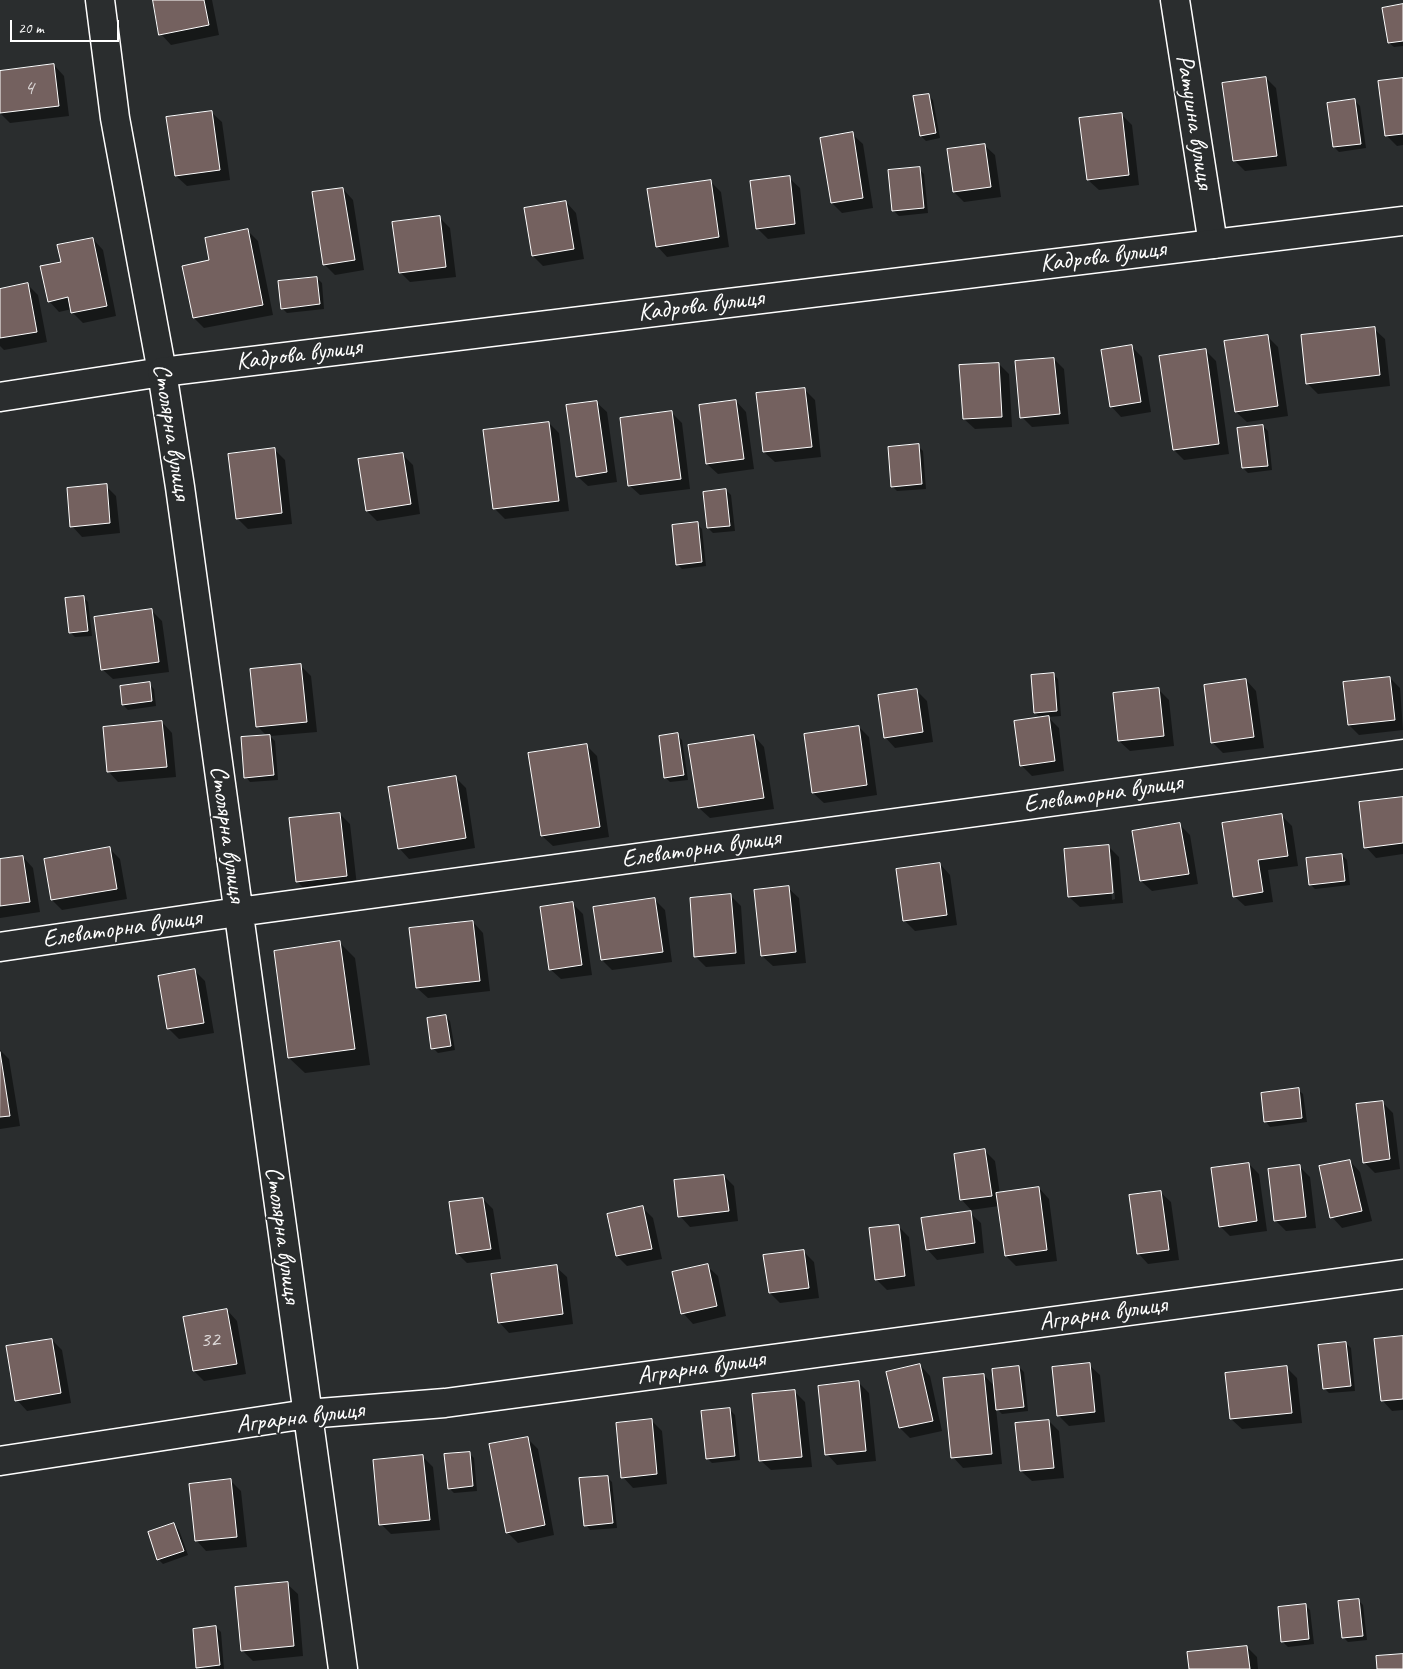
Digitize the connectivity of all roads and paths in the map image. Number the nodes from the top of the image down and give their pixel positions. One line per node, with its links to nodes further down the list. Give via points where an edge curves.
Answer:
1 (100, 0): 5 (street, Столярна вулиця, via 116,118)
2 (1174, 0): 4 (street, Ратушна вулиця)
3 (1403, 221): 4 (street, Кадрова вулиця)
4 (1213, 244): 5 (street, Кадрова вулиця)
5 (162, 372): 6 (street, Кадрова вулиця); 8 (street, Столярна вулиця, via 182,496)
6 (0, 397)
7 (1403, 754): 8 (street, Елеваторна вулиця)
8 (238, 912): 9 (street, Елеваторна вулиця); 11 (street, Столярна вулиця)
9 (0, 947)
10 (1403, 1274): 11 (street, Аграрна вулиця, via 455,1402)
11 (307, 1414): 12 (street, Аграрна вулиця); 13 (street, Столярна вулиця)
12 (0, 1462)
13 (343, 1669)

